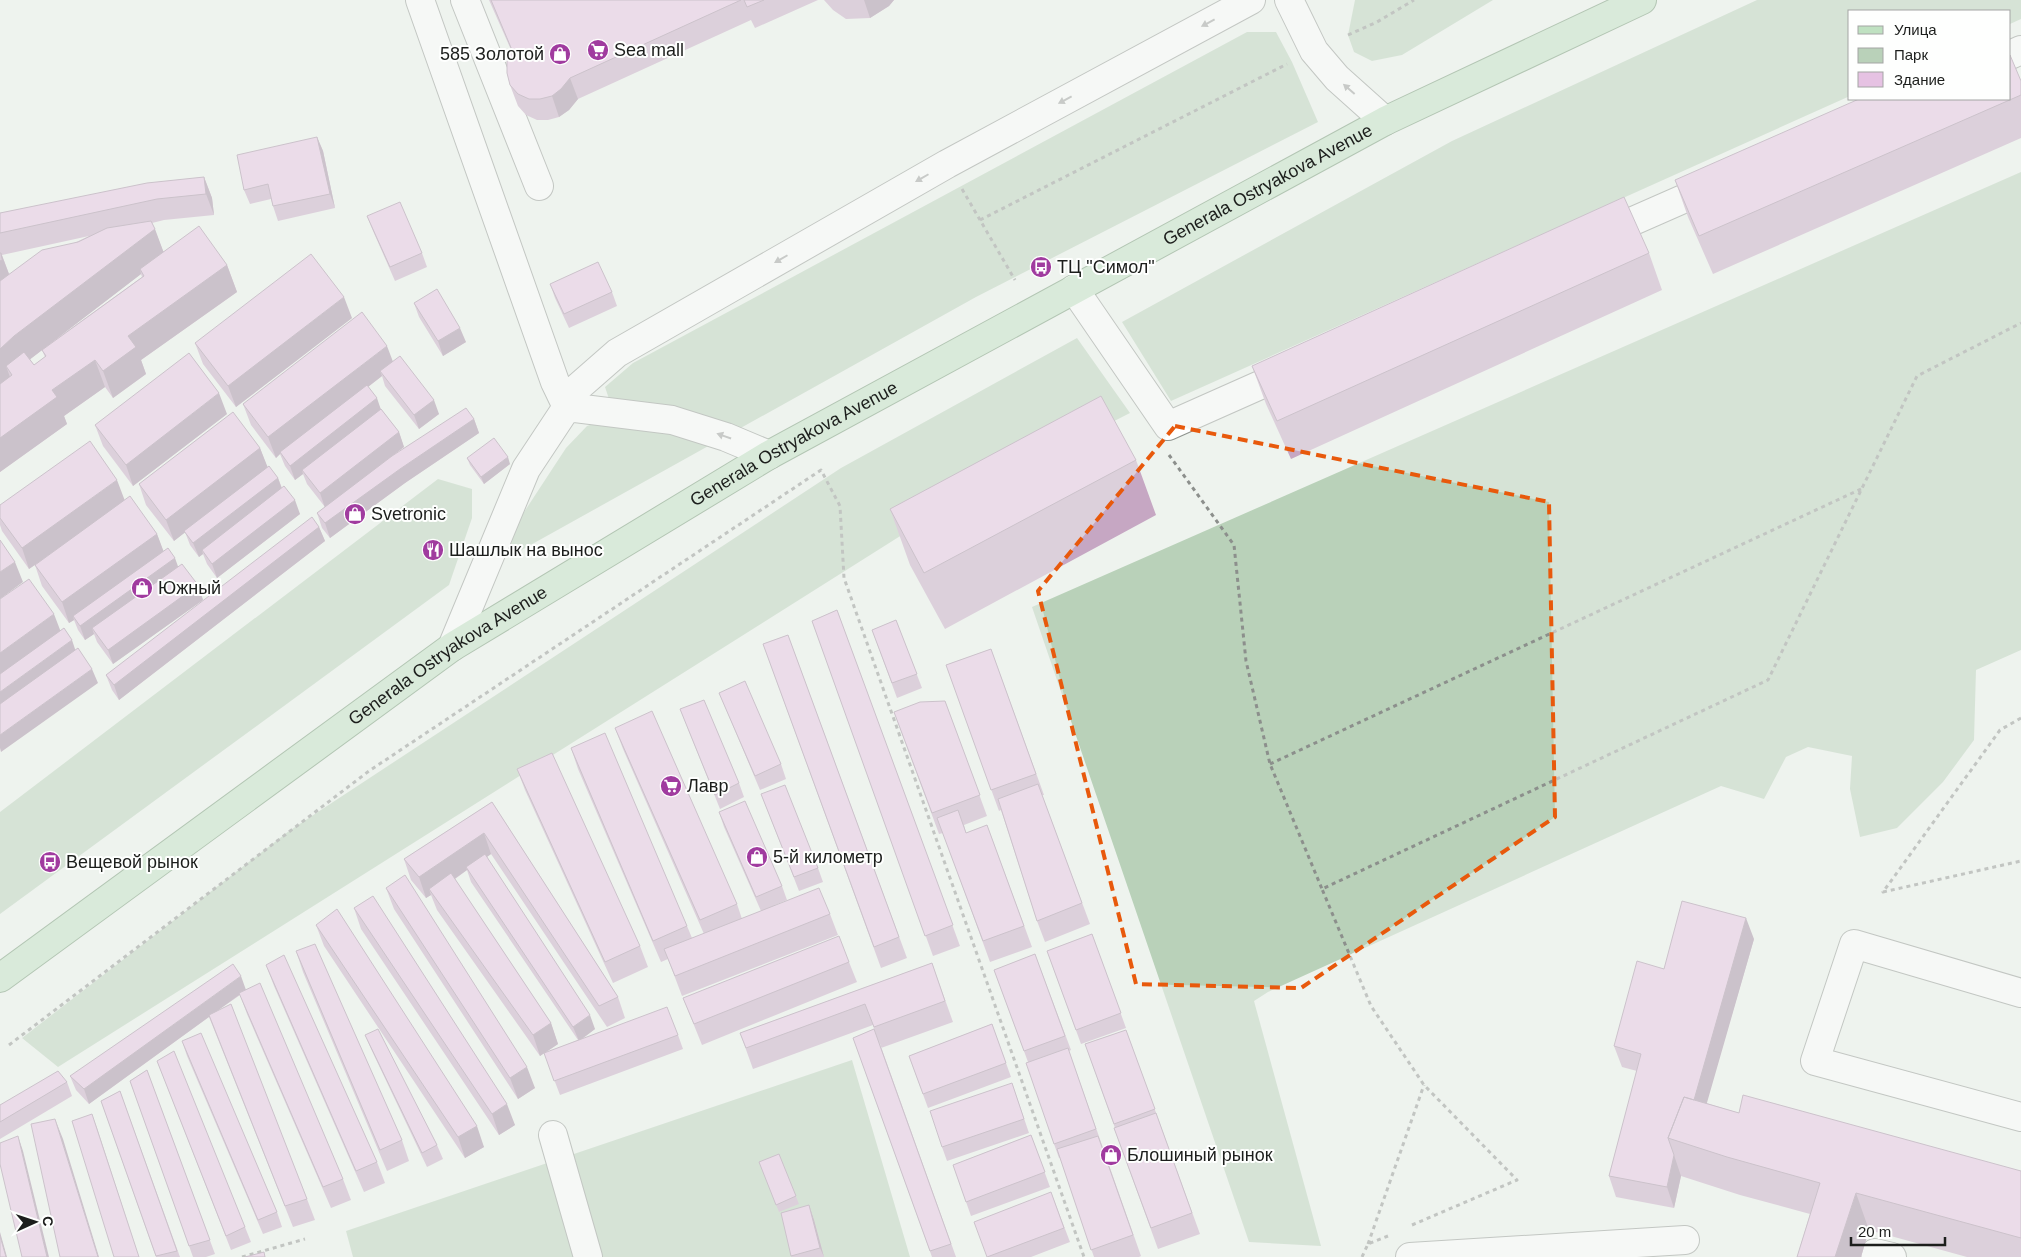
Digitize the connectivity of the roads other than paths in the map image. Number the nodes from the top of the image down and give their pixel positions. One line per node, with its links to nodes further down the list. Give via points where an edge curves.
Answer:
1 (420, 0): 12 (lane, via 554,382)
2 (465, 0): 8 (lane)
3 (1251, 0): 12 (lane, one-way to 12, via 947,164 617,353 577,388)
4 (1289, 0): 6 (lane, one-way to 4, via 1337,78 1314,51)
5 (1642, 0): 6 (main road, Generala Ostryakova Avenue)
6 (1385, 121): 10 (main road, Generala Ostryakova Avenue)
7 (1739, 174): 9 (lane)
8 (538, 186)
9 (1576, 246)
10 (1074, 290): 11 (lane, via 1168,426); 13 (main road, Generala Ostryakova Avenue)
11 (1313, 362)
12 (567, 407): 13 (lane, one-way to 12, via 672,420); 14 (lane, via 526,469)
13 (769, 455): 14 (main road, Generala Ostryakova Avenue)
14 (452, 647): 15 (main road, Generala Ostryakova Avenue)
15 (0, 978)
16 (2021, 993): 17 (lane, via 1854,944 1815,1061)
17 (2021, 1117)
18 (553, 1135): 20 (lane)
19 (1685, 1240): 21 (lane)
20 (588, 1257)
21 (1410, 1257)

